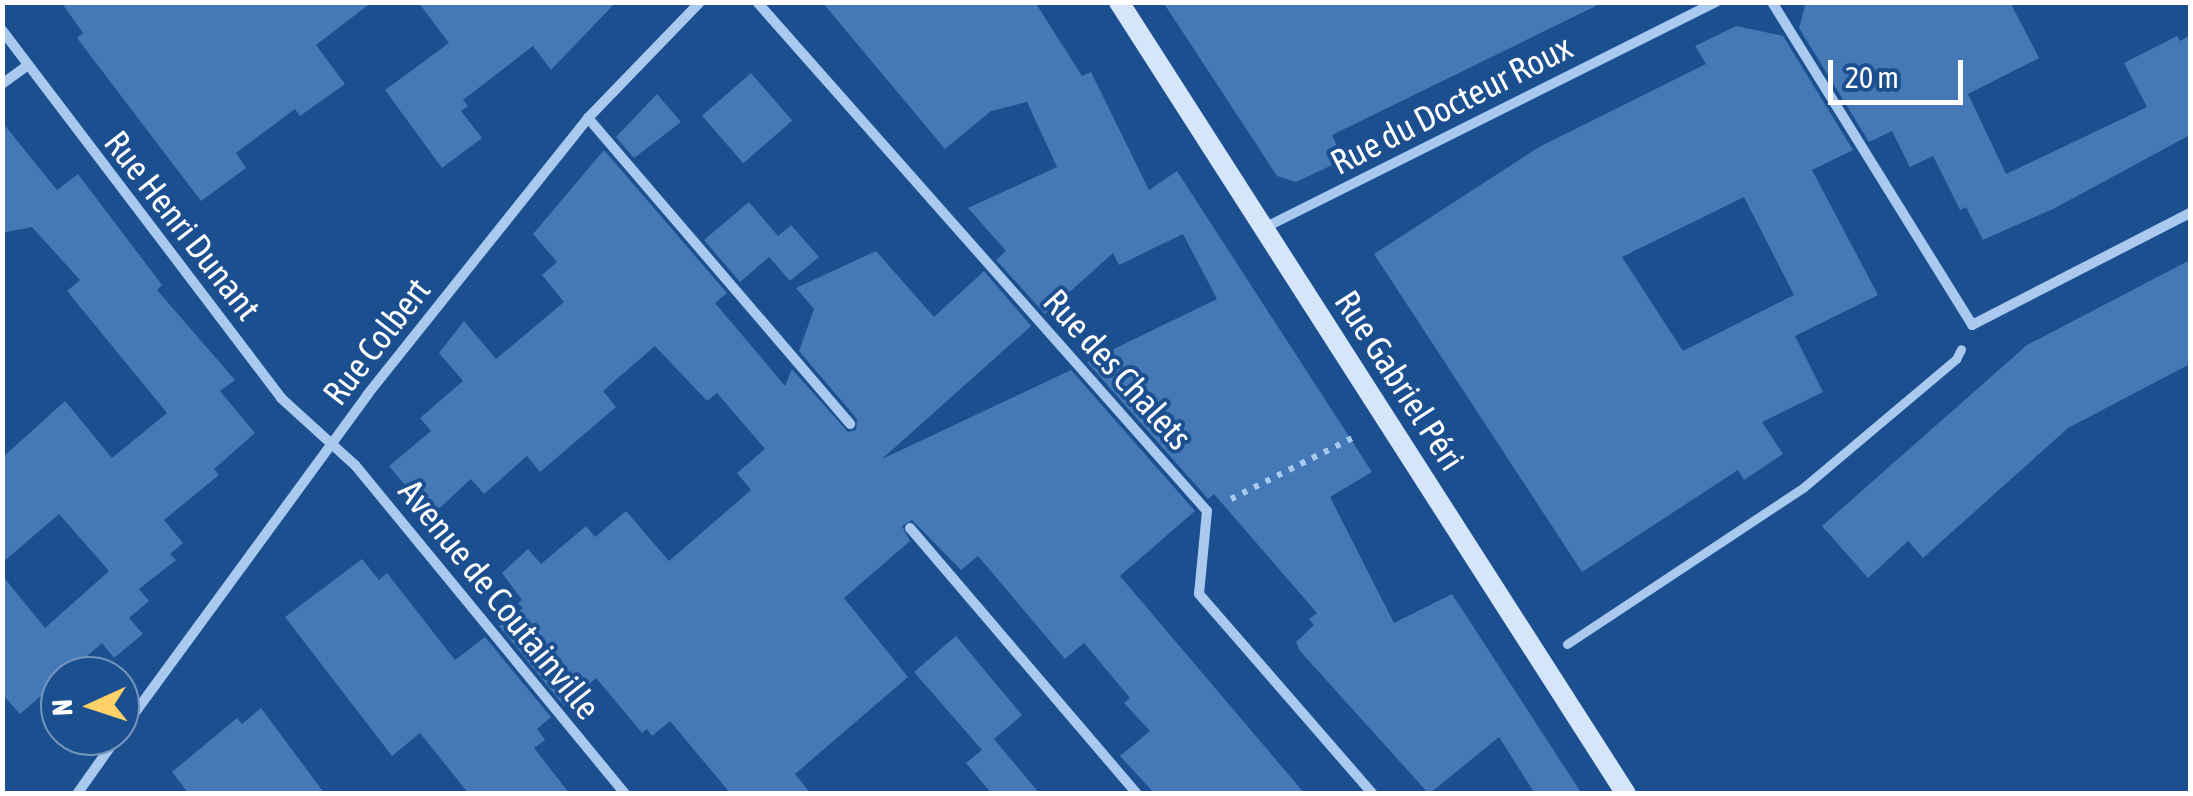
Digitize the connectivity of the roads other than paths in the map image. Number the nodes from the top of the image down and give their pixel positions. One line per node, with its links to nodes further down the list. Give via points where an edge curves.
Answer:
1 (700, 2): 9 (street, Rue Colbert)
2 (757, 2): 22 (street, Rue des Chalets, via 1207,511 1199,594)
3 (1120, 2): 11 (main road, Rue Gabriel Péri)
4 (1716, 2): 11 (street, Rue du Docteur Roux)
5 (1772, 2): 10 (street, via 1972,325)
6 (2, 30): 7 (street, Rue Henri Dunant)
7 (27, 66): 8 (street); 14 (street, Rue Henri Dunant, via 281,398)
8 (2, 84)
9 (588, 118): 13 (street); 14 (street, Rue Colbert)
10 (2190, 213)
11 (1264, 228): 23 (main road, Rue Gabriel Péri)
12 (1960, 348): 16 (street, via 1956,359 1804,487)
13 (850, 424)
14 (330, 444): 17 (street, Rue Colbert); 20 (street, Avenue de Coutainville)
15 (910, 528): 21 (street)
16 (1567, 644)
17 (140, 706)
18 (104, 756): 19 (street, Rue Colbert)
19 (78, 794)
20 (624, 794)
21 (1137, 794)
22 (1373, 794)
23 (1626, 794)

